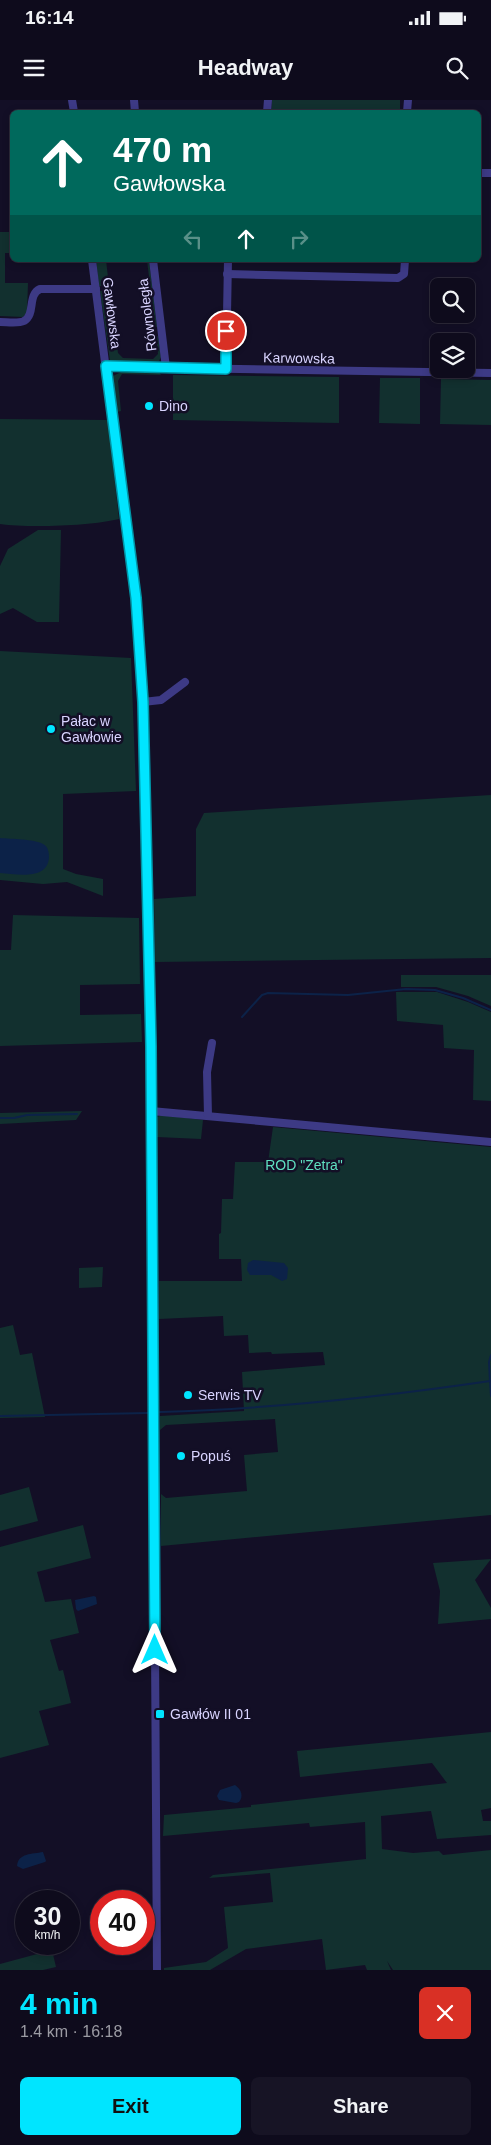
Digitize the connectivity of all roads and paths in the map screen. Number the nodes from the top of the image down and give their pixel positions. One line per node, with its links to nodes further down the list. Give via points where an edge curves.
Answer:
1 (92, 262): 6 (street, Gawłowska)
2 (153, 262): 9 (street, Równoległa)
3 (228, 262): 5 (street)
4 (405, 262): 5 (street, via 404,274 398,278)
5 (228, 274): 10 (street)
6 (96, 289): 7 (street, via 40,289 34,294 30,316 23,322); 8 (street, Gawłowska)
7 (0, 322)
8 (106, 366): 9 (street, Karwowska); 13 (street, Gawłowska, via 136,598)
9 (166, 368): 10 (street, Karwowska)
10 (226, 369): 11 (street, Karwowska)
11 (491, 373)
12 (186, 682): 13 (street, via 160,700)
13 (143, 702): 15 (street, Gawłowska)
14 (212, 1043): 16 (street, via 208,1062)
15 (151, 1111): 16 (street); 18 (street, Gawłowska)
16 (208, 1116): 17 (street)
17 (491, 1142)
18 (157, 1970)

